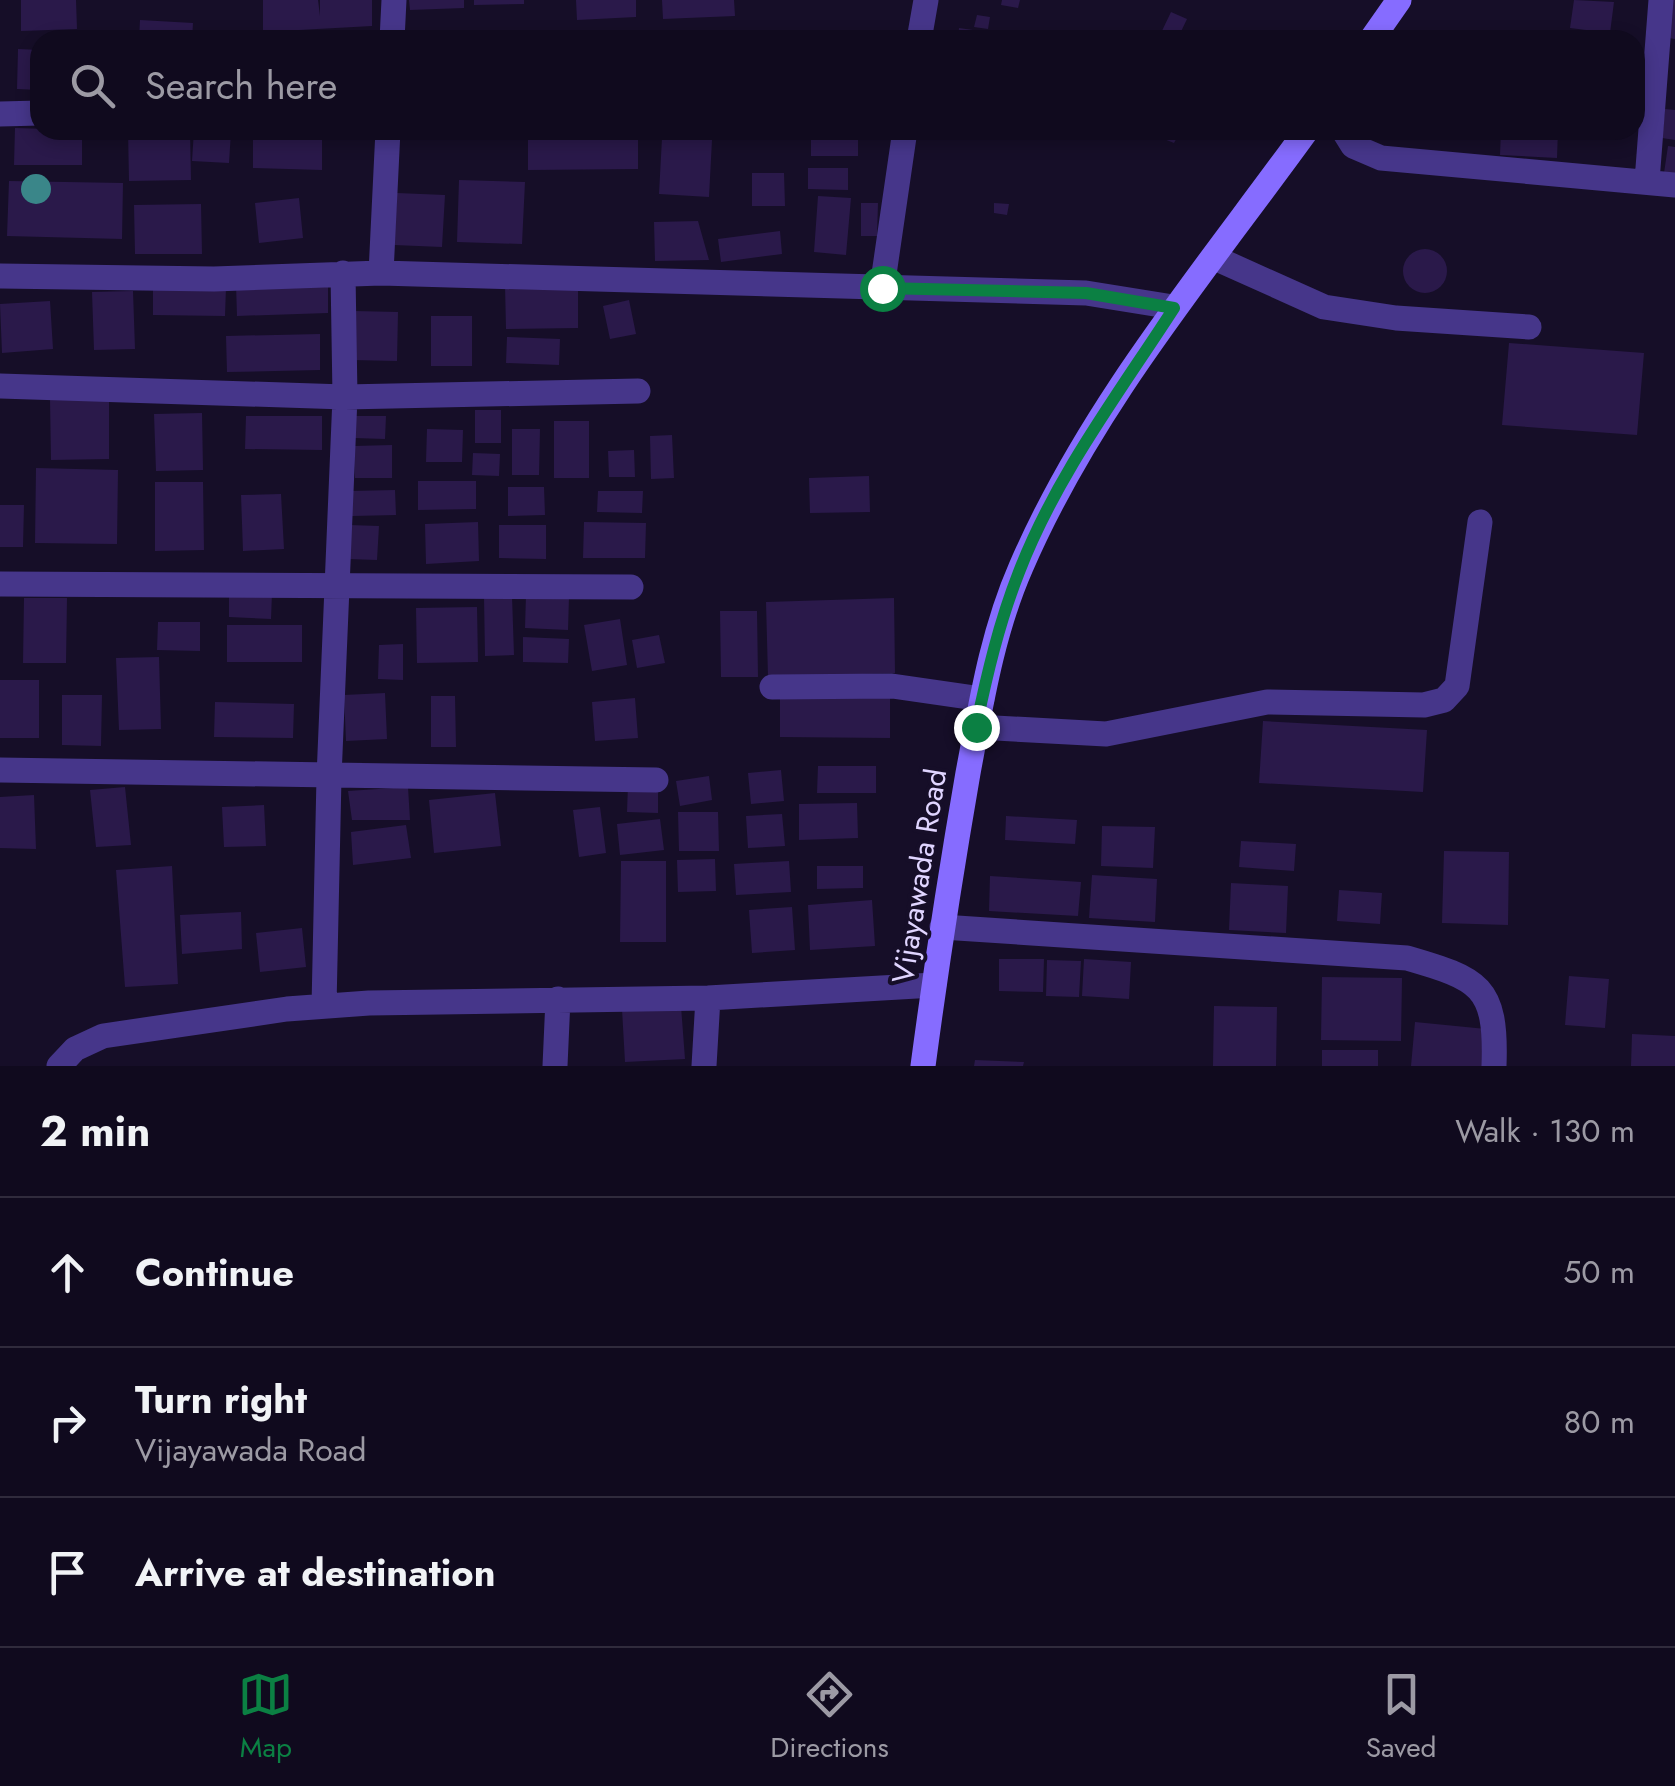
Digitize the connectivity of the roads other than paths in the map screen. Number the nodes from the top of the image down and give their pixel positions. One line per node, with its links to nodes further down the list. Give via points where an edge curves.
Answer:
1 (394, 0): 5 (street)
2 (926, 0): 6 (street)
3 (1400, 0): 7 (main road)
4 (1661, 0): 14 (street)
5 (392, 30)
6 (922, 30)
7 (1378, 30)
8 (30, 113): 9 (street)
9 (0, 114)
10 (388, 140): 18 (street)
11 (904, 140): 20 (street)
12 (1300, 140): 16 (main road, Vijayawada Road)
13 (1349, 140): 14 (street, via 1381,158)
14 (1646, 182): 15 (street)
15 (1675, 184)
16 (1214, 258): 21 (main road, Vijayawada Road); 22 (street, via 1324,307)
17 (343, 273): 18 (street); 19 (street); 25 (street)
18 (381, 273): 20 (street)
19 (0, 276)
20 (882, 288): 21 (street, via 1086,293)
21 (1174, 308): 31 (main road, Vijayawada Road, via 1046,513 1019,570)
22 (1529, 327)
23 (0, 386): 25 (street)
24 (638, 391): 25 (street)
25 (344, 397): 28 (street)
26 (1480, 522): 32 (street, via 1457,686 1444,700 1267,702 1106,734)
27 (0, 584): 28 (street)
28 (335, 587): 29 (street); 34 (street)
29 (631, 587)
30 (772, 687): 31 (street, via 892,686)
31 (982, 699): 32 (main road, Vijayawada Road)
32 (976, 727): 36 (main road, Vijayawada Road)
33 (0, 770): 34 (street)
34 (328, 777): 35 (street); 40 (street)
35 (656, 780)
36 (942, 927): 37 (main road, Vijayawada Road); 45 (street, via 1407,958 1474,982 1490,1005)
37 (934, 985): 38 (street); 44 (main road, Vijayawada Road)
38 (708, 998): 39 (street); 43 (street)
39 (558, 999): 40 (street); 42 (street)
40 (324, 1006): 41 (street, via 103,1036 75,1049)
41 (59, 1066)
42 (555, 1066)
43 (704, 1066)
44 (922, 1066)
45 (1494, 1066)

